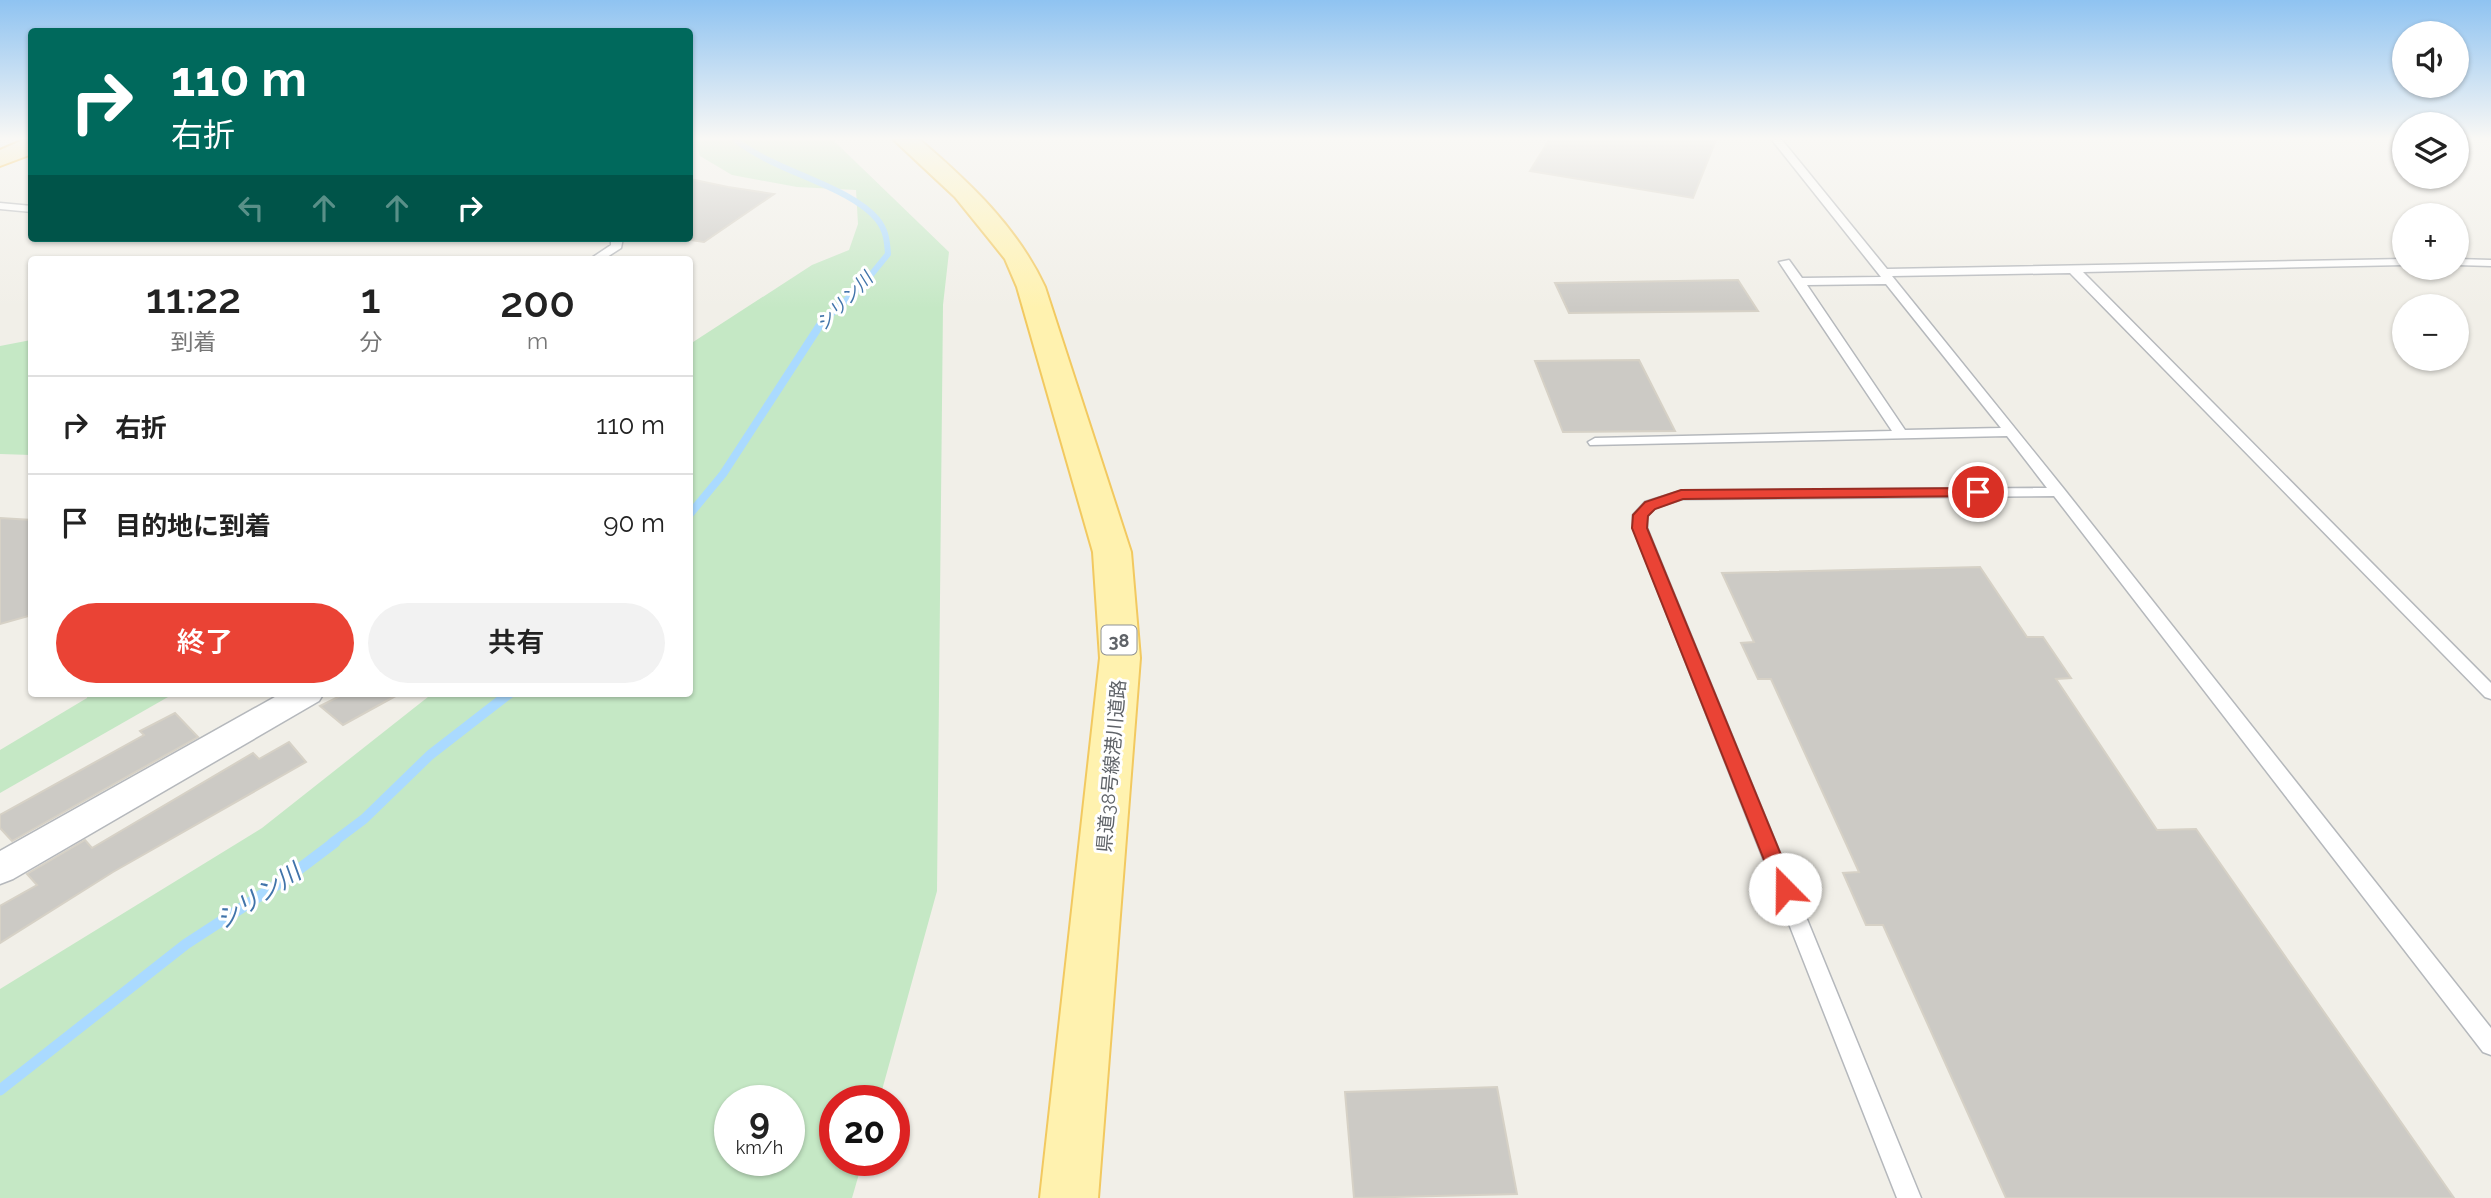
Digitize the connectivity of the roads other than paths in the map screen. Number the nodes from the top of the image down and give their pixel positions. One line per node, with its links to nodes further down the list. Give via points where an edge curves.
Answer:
1 (967, 196): 22 (main road, 県道38号線港川道路 / 38, via 1018,258 1031,287 1112,552 1120,659)
2 (1822, 196): 12 (lane)
3 (0, 206): 4 (lane)
4 (28, 209)
5 (617, 242): 6 (lane)
6 (601, 256)
7 (1785, 262): 13 (lane)
8 (2392, 262): 11 (lane)
9 (2469, 262): 10 (lane)
10 (2491, 262)
11 (2073, 269): 12 (lane); 18 (lane)
12 (1888, 277): 13 (lane); 14 (lane)
13 (1799, 282): 15 (lane)
14 (2011, 432): 15 (lane); 17 (lane)
15 (1901, 435): 16 (lane)
16 (1595, 442)
17 (2059, 492): 21 (lane); 23 (lane, via 1681,495 1650,505 1640,515 1640,528)
18 (2491, 693)
19 (302, 697): 20 (street)
20 (0, 869)
21 (2491, 1045)
22 (1069, 1198)
23 (1909, 1198)

